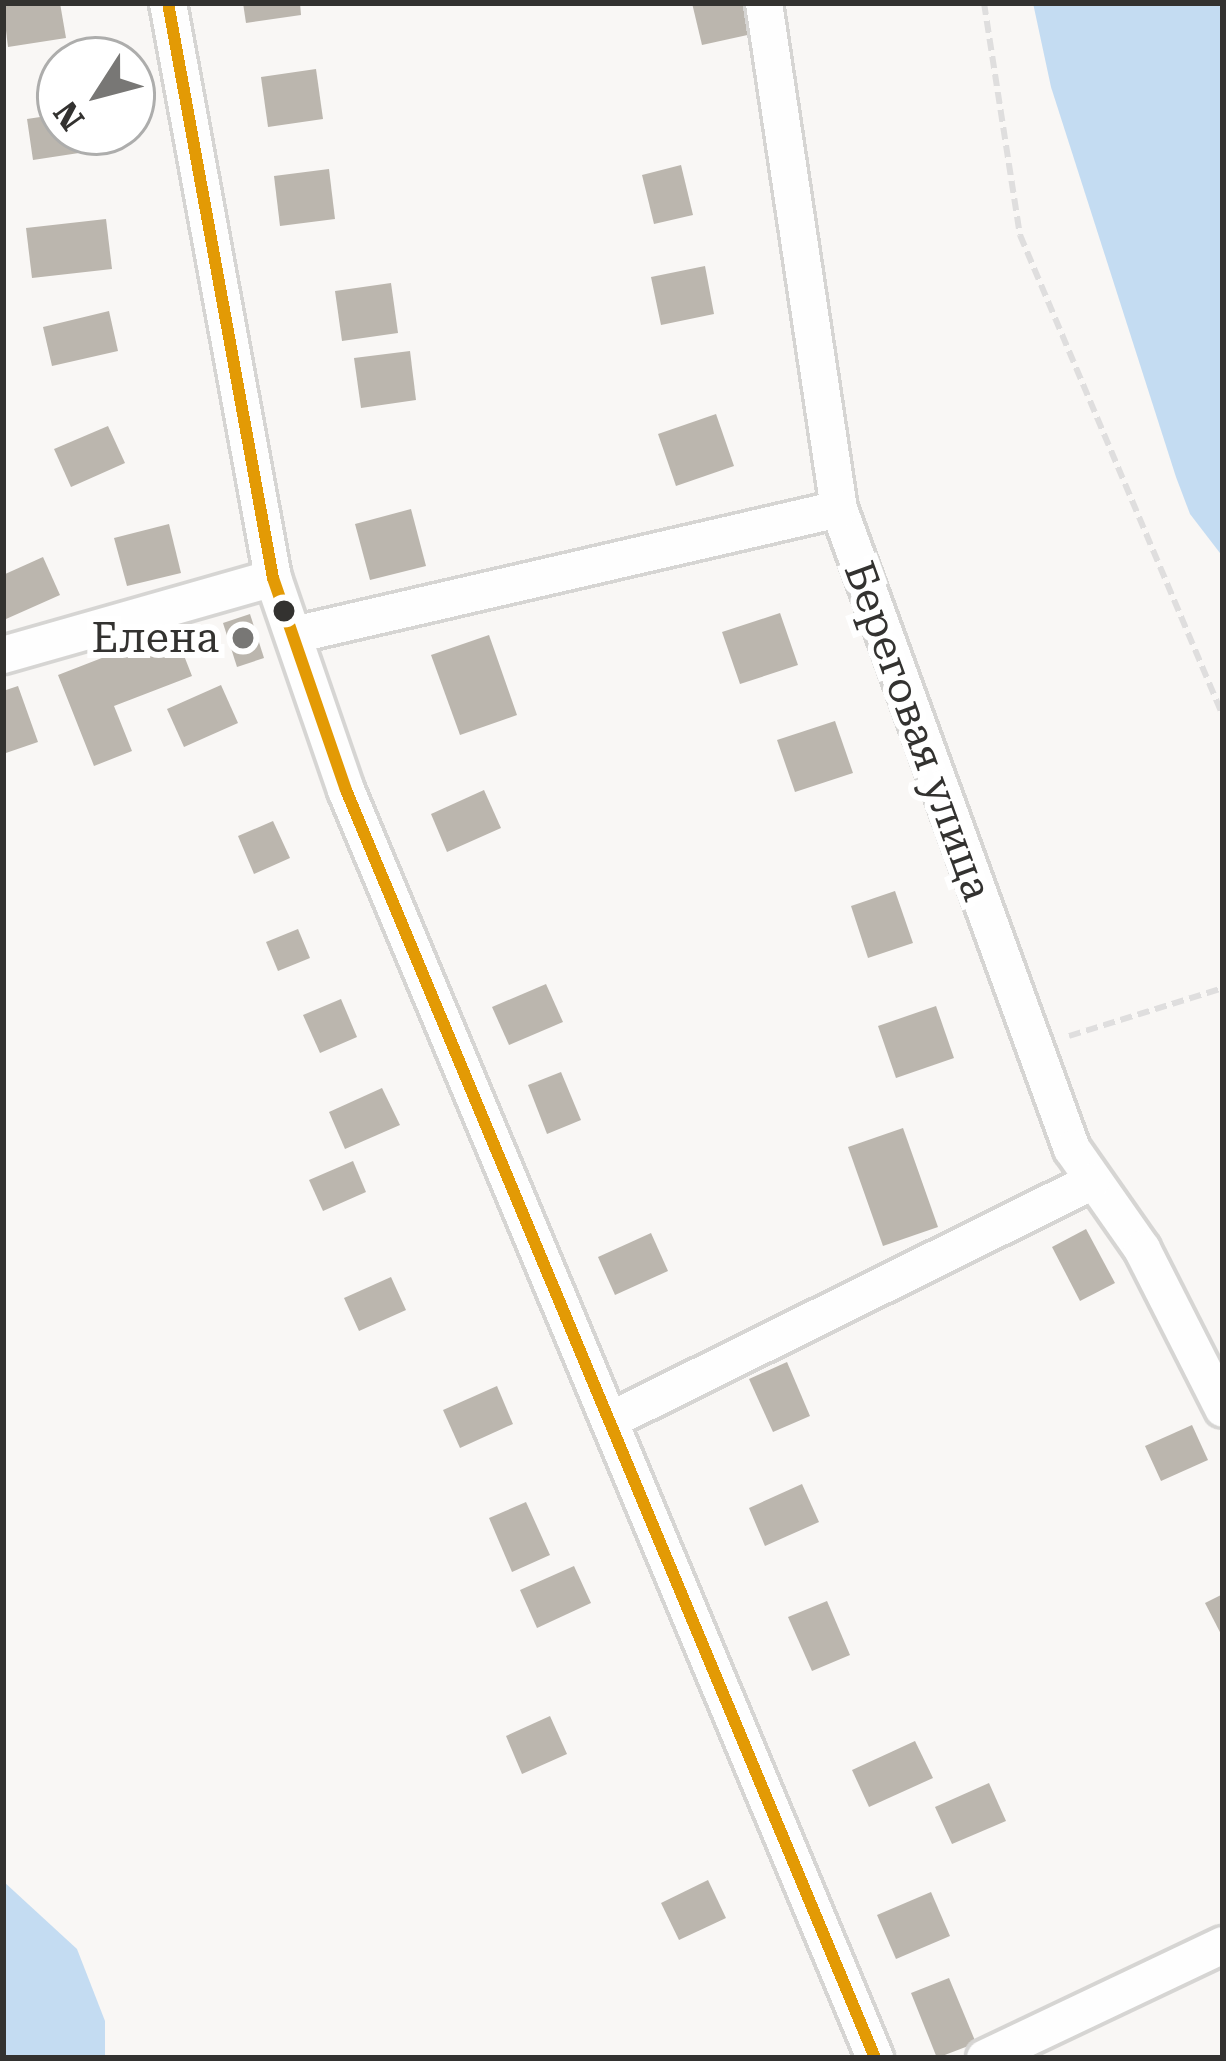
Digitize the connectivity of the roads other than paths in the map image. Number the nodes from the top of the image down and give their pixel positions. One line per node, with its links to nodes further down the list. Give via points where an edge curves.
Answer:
1 (168, 3): 4 (street)
2 (764, 3): 3 (street, Береговая улица)
3 (839, 509): 5 (street); 7 (street, Береговая улица, via 1032,1048)
4 (273, 578): 5 (street); 6 (street)
5 (294, 635): 9 (street, via 346,790)
6 (3, 655)
7 (1091, 1182): 8 (street, Береговая улица, via 1142,1249); 9 (street)
8 (1223, 1409)
9 (611, 1420): 11 (street)
10 (1223, 1945): 12 (street)
11 (875, 2058)
12 (985, 2058)

